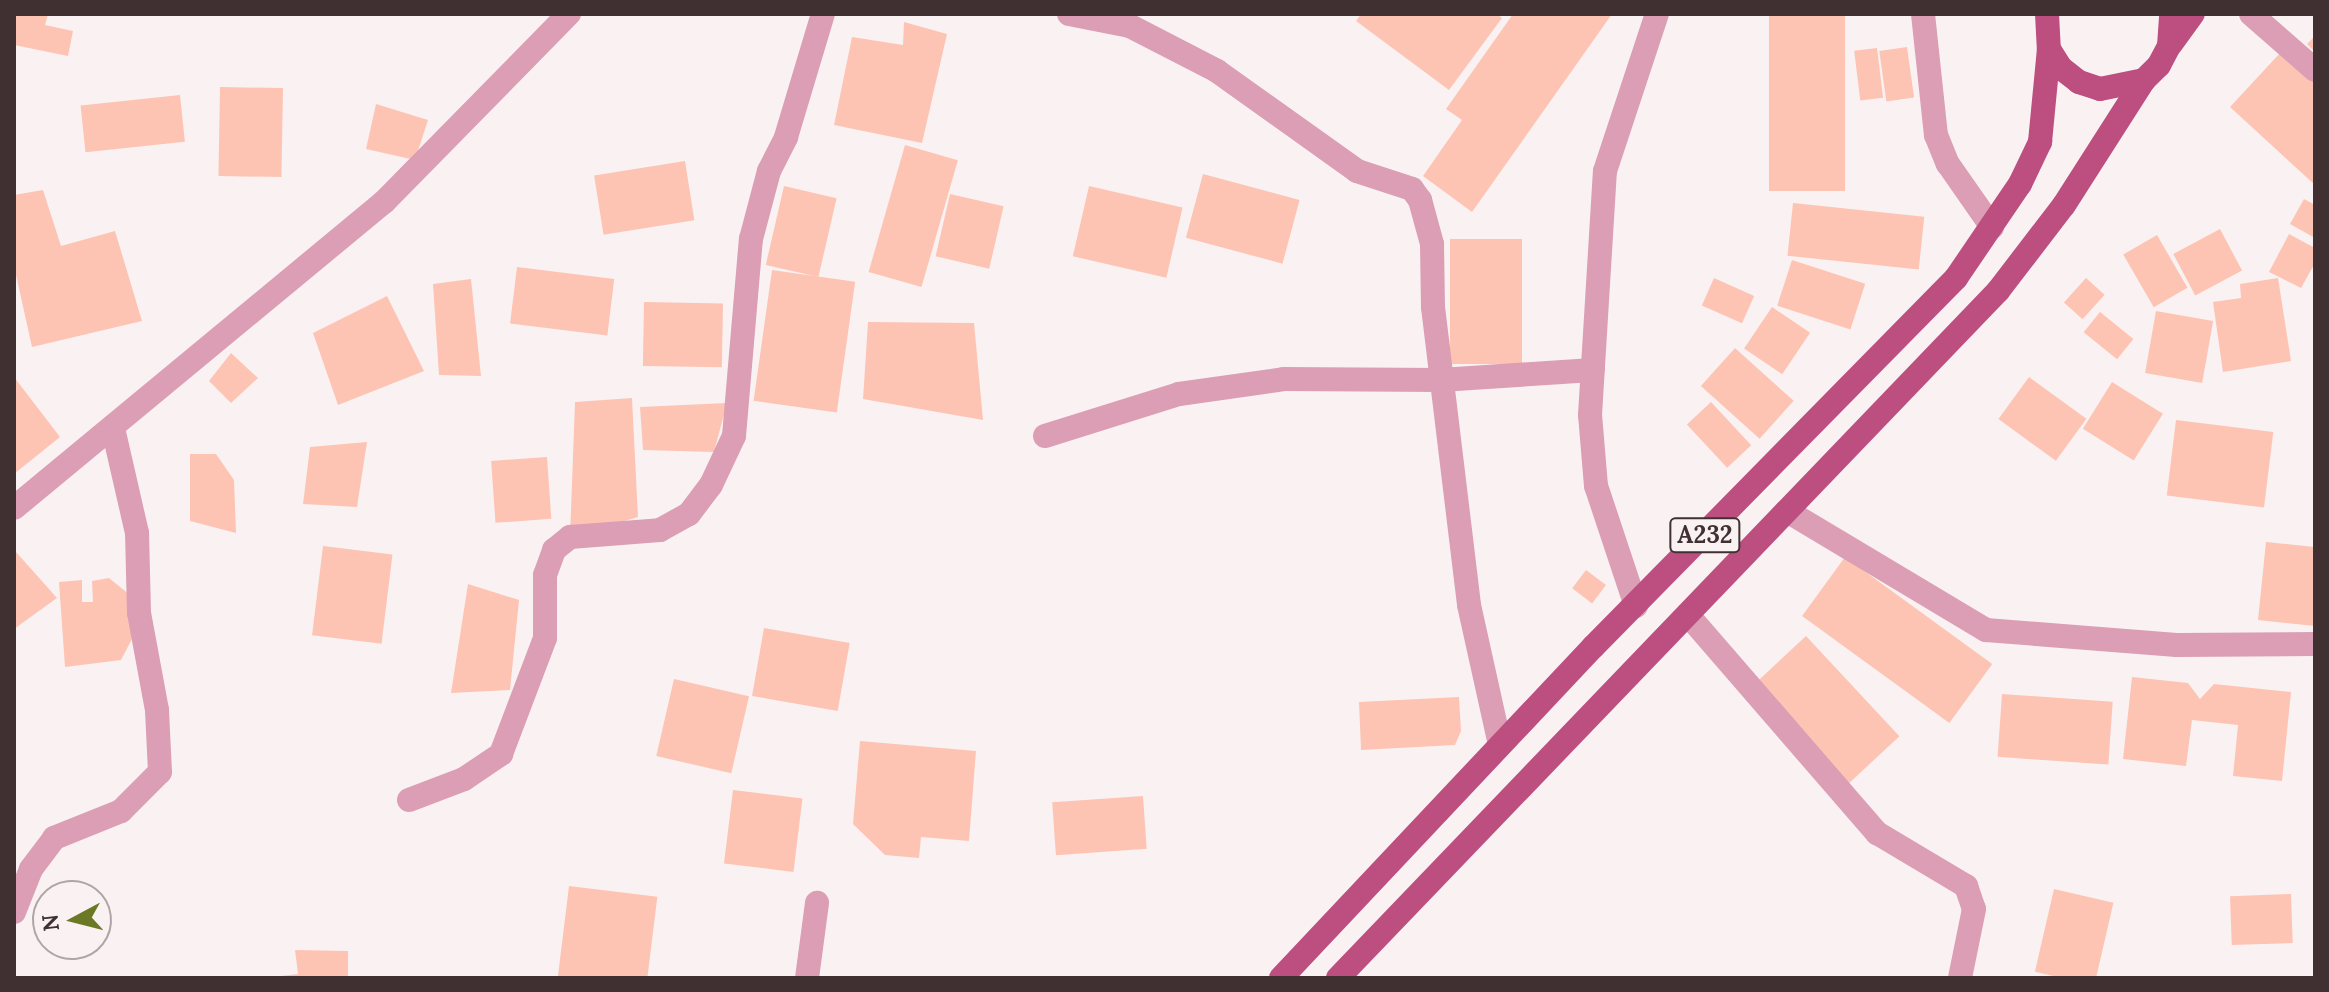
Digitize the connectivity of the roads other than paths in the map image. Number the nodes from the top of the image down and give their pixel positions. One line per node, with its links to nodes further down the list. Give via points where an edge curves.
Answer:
1 (569, 14): 16 (street, via 384,202)
2 (823, 14): 24 (street, via 751,239 734,436 711,485 689,514 660,530 570,537 554,550 545,575 545,638 501,754 464,779)
3 (1069, 14): 15 (street, via 1130,26 1217,71 1357,171 1412,189 1432,244)
4 (1657, 14): 14 (street, via 1605,171)
5 (1923, 14): 13 (street, via 1936,135 1948,164)
6 (2171, 14): 10 (main road)
7 (2193, 14): 10 (main road)
8 (2251, 14): 11 (street)
9 (2046, 26): 12 (main road, via 2079,82 2100,89); 13 (main road, A232, via 2040,142)
10 (2169, 46): 12 (main road)
11 (2315, 70)
12 (2144, 80): 19 (main road, A232, via 2064,205 1998,291)
13 (1992, 227): 20 (main road, A232, via 1956,278)
14 (1593, 370): 15 (street); 20 (street, via 1590,415 1596,486)
15 (1441, 380): 17 (street, via 1269,381 1179,394); 23 (street, via 1469,605)
16 (113, 428): 18 (street); 26 (street, via 137,533 139,613 157,710 160,772 121,811 54,838 31,869)
17 (1045, 436)
18 (14, 508)
19 (1787, 511): 21 (main road, A232); 22 (street, via 1986,630 2176,645)
20 (1636, 606): 23 (main road, A232)
21 (1688, 615): 29 (main road, A232); 30 (street, via 1877,833 1966,886 1974,909)
22 (2315, 644)
23 (1500, 745): 28 (main road, A232)
24 (409, 800)
25 (817, 903): 27 (street)
26 (14, 912)
27 (807, 978)
28 (1281, 978)
29 (1338, 978)
30 (1960, 978)

